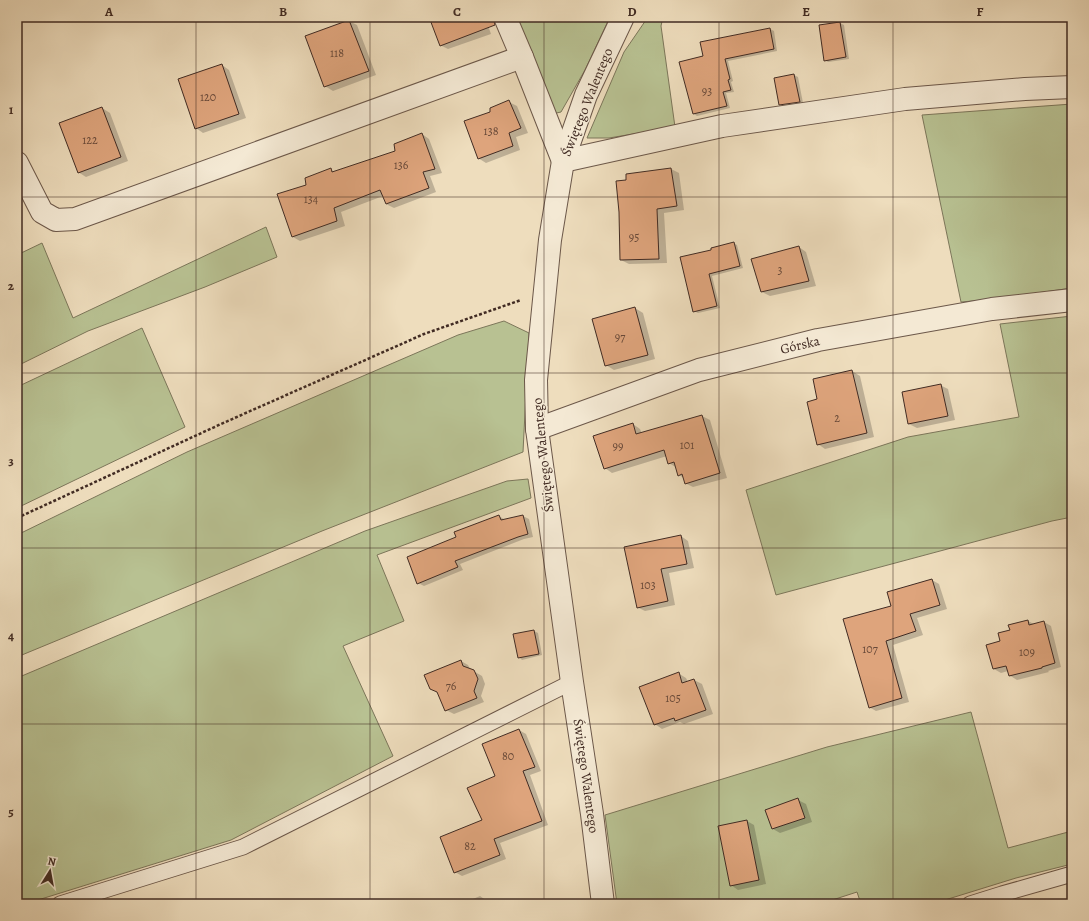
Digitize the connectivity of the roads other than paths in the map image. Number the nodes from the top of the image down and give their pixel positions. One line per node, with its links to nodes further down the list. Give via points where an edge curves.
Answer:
1 (505, 17): 3 (street)
2 (623, 17): 5 (street, Świętego Walentego, via 586,95)
3 (522, 57): 5 (street); 6 (street, via 75,219 56,220 42,212)
4 (1072, 87): 5 (street, via 905,99 722,126)
5 (562, 161): 8 (street, Świętego Walentego, via 544,293 536,380)
6 (17, 163)
7 (1072, 300): 8 (street, Górska, via 992,309 818,340 699,370)
8 (537, 429): 9 (street, Świętego Walentego)
9 (572, 682): 11 (lane, via 243,847); 12 (street, Świętego Walentego)
10 (1072, 874): 13 (lane)
11 (60, 904)
12 (603, 904)
13 (970, 904)

